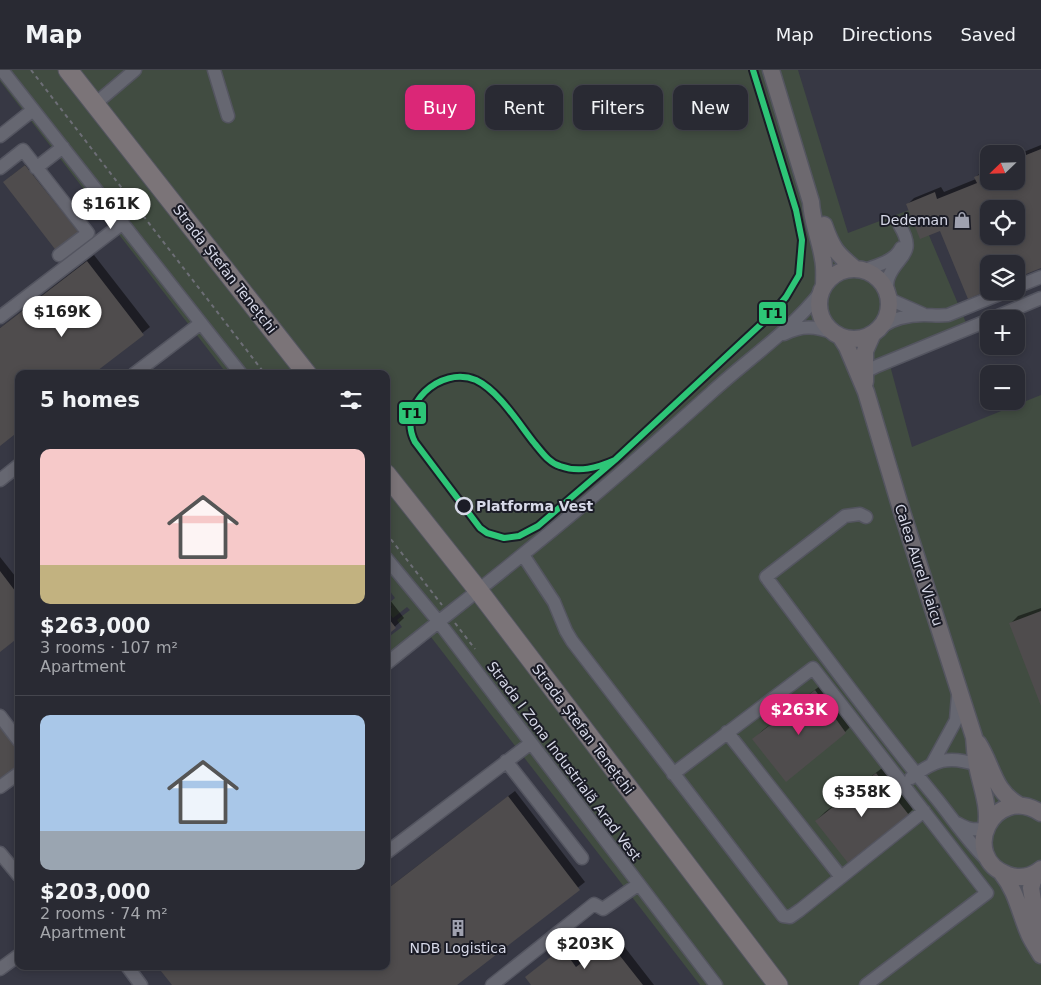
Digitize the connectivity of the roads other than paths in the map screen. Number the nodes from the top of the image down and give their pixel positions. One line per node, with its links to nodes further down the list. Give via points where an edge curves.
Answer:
1 (2, 70): 7 (street)
2 (68, 70): 6 (highway, Strada Ștefan Tenețchi)
3 (134, 70): 6 (street)
4 (214, 70): 8 (street)
5 (771, 70): 13 (main road, Calea Aurel Vlaicu)
6 (95, 104): 33 (highway, Strada Ștefan Tenețchi)
7 (33, 110): 9 (street); 10 (street)
8 (228, 116)
9 (0, 136)
10 (63, 147): 12 (street); 14 (street)
11 (0, 168): 12 (street, via 23,150)
12 (36, 168): 15 (street, via 88,233)
13 (811, 202): 16 (main road, Calea Aurel Vlaicu, via 820,212 838,254); 19 (main road, Calea Aurel Vlaicu, via 823,257)
14 (123, 223): 25 (street); 26 (street)
15 (59, 256)
16 (860, 269): 19 (main road, via 842,270 831,277); 20 (main road, Calea Aurel Vlaicu, via 882,282); 20 (street, via 887,262 899,252 903,242 900,226 907,242 906,250 888,280)
17 (1041, 277): 18 (street)
18 (1025, 283)
19 (822, 290): 29 (main road, Calea Aurel Vlaicu, via 820,314 825,324); 30 (street, via 808,309)
20 (888, 295): 24 (street); 28 (main road, Calea Aurel Vlaicu, via 888,316)
21 (1041, 298): 23 (street)
22 (986, 300): 24 (street, via 957,312)
23 (1012, 310)
24 (926, 315): 28 (street, via 890,321)
25 (0, 317)
26 (201, 323): 31 (street); 32 (street)
27 (980, 323): 34 (street)
28 (877, 331): 29 (main road, via 854,340); 34 (main road, Calea Aurel Vlaicu, via 865,352)
29 (837, 334): 30 (street, via 817,327 805,328 792,330); 35 (main road, Calea Aurel Vlaicu, via 847,347)
30 (770, 341): 40 (street)
31 (139, 370)
32 (238, 370)
33 (304, 370)
34 (865, 372): 35 (main road, Calea Aurel Vlaicu)
35 (866, 392): 45 (main road, Calea Aurel Vlaicu)
36 (15, 468): 38 (street)
37 (390, 479): 42 (highway, Strada Ștefan Tenețchi)
38 (0, 480)
39 (866, 517): 55 (street, via 860,514 844,516 766,577)
40 (523, 554): 42 (street); 54 (street, via 554,602 572,641)
41 (390, 563): 43 (street, Strada I Zona Industrială Arad Vest)
42 (478, 590): 43 (street); 79 (highway, Strada Ștefan Tenețchi)
43 (438, 622): 44 (street); 50 (street, Strada I Zona Industrială Arad Vest)
44 (390, 661)
45 (959, 691): 49 (main road, Calea Aurel Vlaicu); 52 (street, via 956,720)
46 (0, 716): 48 (street)
47 (727, 732): 54 (street); 57 (street, via 813,668); 70 (street)
48 (15, 736)
49 (974, 737): 53 (main road); 59 (main road, via 1002,792)
50 (531, 743): 51 (street); 71 (street, Strada I Zona Industrială Arad Vest)
51 (506, 762): 64 (street); 66 (street)
52 (932, 764): 53 (street, via 950,759); 55 (street)
53 (977, 765): 63 (main road, via 987,805)
54 (673, 774): 70 (street, via 783,916 790,917)
55 (916, 774): 57 (street); 62 (street)
56 (15, 776): 58 (street)
57 (903, 785): 60 (street)
58 (0, 788)
59 (1019, 805): 61 (main road); 63 (main road, via 1000,811)
60 (924, 811): 70 (street); 80 (street, via 987,893)
61 (1041, 813)
62 (957, 824): 63 (street, via 969,830); 67 (street, via 975,849)
63 (986, 828): 67 (main road, via 983,838 986,857)
64 (390, 850)
65 (0, 853): 69 (street)
66 (582, 858)
67 (996, 869): 68 (main road, via 1020,877); 72 (main road, via 1010,884 1029,933)
68 (1040, 870): 72 (main road, via 1032,888)
69 (15, 871)
70 (841, 877)
71 (639, 884): 77 (street, via 603,909 594,904); 78 (street, Strada I Zona Industrială Arad Vest)
72 (1041, 953)
73 (15, 958): 74 (street)
74 (0, 969)
75 (130, 970): 76 (street)
76 (141, 985)
77 (492, 985)
78 (716, 985)
79 (778, 985)
80 (866, 985)

